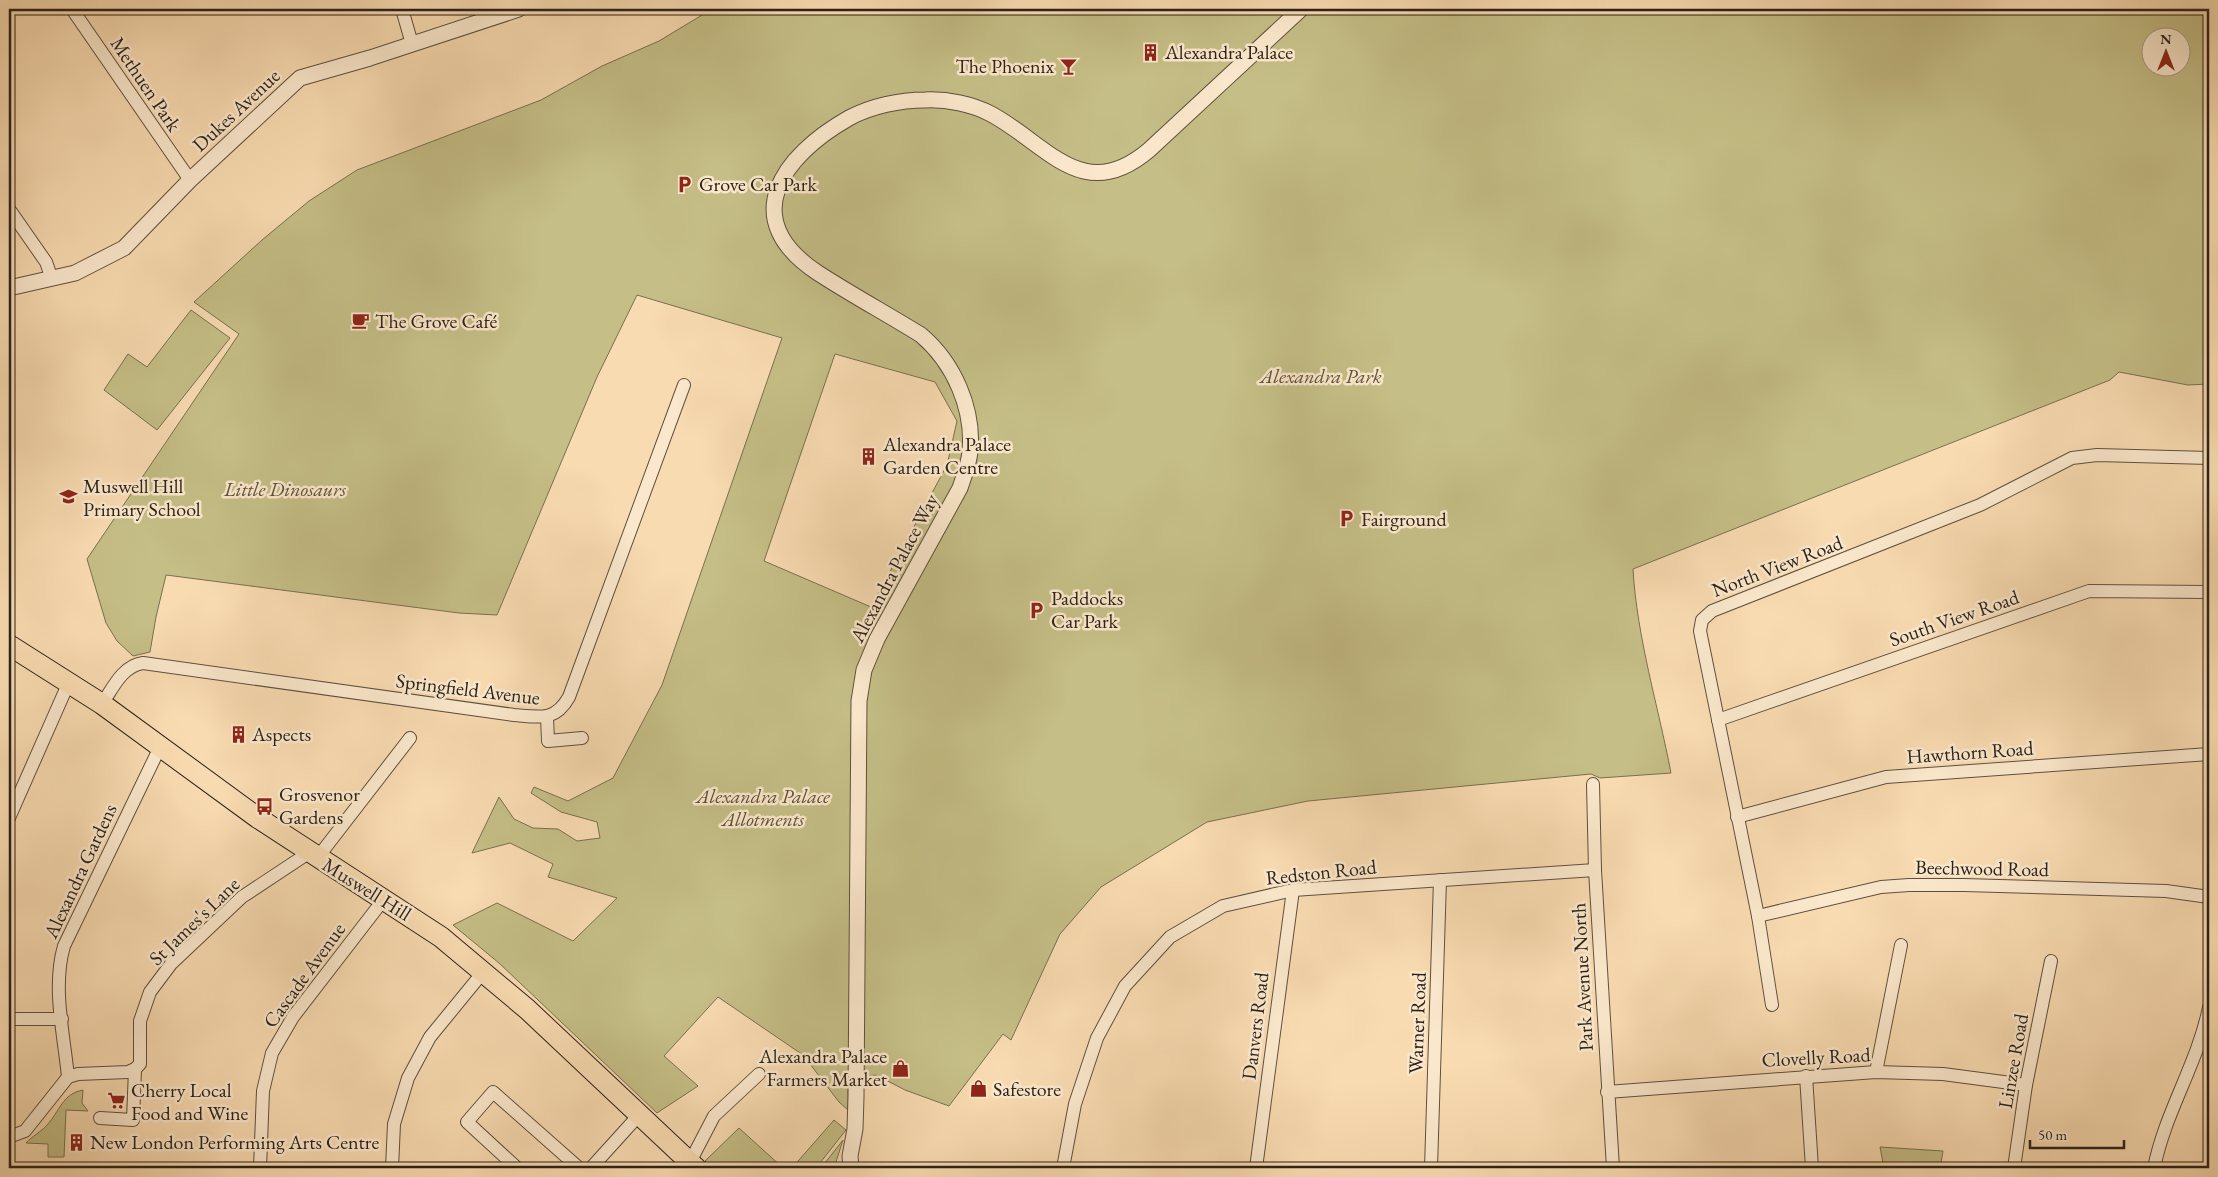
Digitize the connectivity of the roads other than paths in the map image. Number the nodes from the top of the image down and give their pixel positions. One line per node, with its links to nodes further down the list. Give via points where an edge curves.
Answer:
1 (72, 9): 6 (street, Methuen Park)
2 (402, 9): 5 (street)
3 (519, 9): 5 (street, Dukes Avenue)
4 (1301, 9): 50 (street, Alexandra Palace Way, via 1149,150 1123,168 1104,172 1083,171 1065,165 990,114 949,101 927,99 890,104 849,118 801,153 777,190 774,215 785,244 812,269 932,344 958,384 970,430 968,460 960,488 870,653 861,684 856,1097 855,1129)
5 (412, 44): 6 (street, Dukes Avenue, via 300,78)
6 (190, 180): 8 (street, Dukes Avenue, via 124,248 75,273)
7 (9, 209): 8 (street, via 46,262)
8 (52, 279): 9 (street, Dukes Avenue)
9 (9, 288)
10 (684, 385): 16 (street, Springfield Avenue, via 569,698 563,709)
11 (2209, 458): 17 (street, North View Road, via 2097,455 2072,458 1980,505 1712,611 1702,620 1700,631)
12 (2209, 592): 17 (street, South View Road, via 2089,591)
13 (9, 645): 14 (main road, Muswell Hill)
14 (69, 682): 15 (main road, Muswell Hill); 24 (street)
15 (102, 704): 16 (street, Springfield Avenue, via 125,670 133,664 143,663 403,701); 20 (main road, Muswell Hill)
16 (547, 717): 19 (street, via 548,741)
17 (1718, 720): 23 (street, North View Road)
18 (410, 738): 25 (street)
19 (582, 738)
20 (160, 747): 25 (main road, Muswell Hill); 38 (street, Alexandra Gardens, via 64,946 60,972)
21 (2209, 754): 23 (street, Hawthorn Road, via 1886,777)
22 (1593, 784): 26 (street, Park Avenue North)
23 (1737, 817): 31 (street, North View Road)
24 (9, 818)
25 (314, 855): 30 (main road, Muswell Hill); 40 (street, St James's Lane, via 242,897 171,964 150,992 140,1021 140,1064)
26 (1595, 870): 27 (street, Redston Road); 46 (street, Park Avenue North)
27 (1440, 880): 28 (street, Redston Road); 59 (street, Warner Road)
28 (1292, 890): 57 (street, Redston Road, via 1223,906 1170,937 1125,986 1097,1038 1075,1104); 58 (street, Danvers Road)
29 (2209, 897): 31 (street, Beechwood Road, via 2166,892 1909,885 1881,887)
30 (384, 899): 34 (main road, Muswell Hill); 52 (street, Cascade Avenue, via 293,1017 272,1053 263,1091)
31 (1758, 916): 35 (street, North View Road)
32 (1901, 945): 41 (street)
33 (2051, 960): 45 (street, Linzee Road)
34 (484, 971): 47 (main road, Muswell Hill); 53 (street, via 430,1037 408,1078 394,1124)
35 (1772, 1005)
36 (2209, 1007): 39 (street)
37 (9, 1019): 38 (street)
38 (62, 1019): 44 (street, Alexandra Gardens)
39 (2203, 1049): 63 (street, via 2176,1099)
40 (135, 1069): 44 (street); 48 (street, St James's Lane, via 133,1120)
41 (1876, 1072): 43 (street, Clovelly Road); 45 (street, Clovelly Road, via 1943,1074)
42 (758, 1074): 51 (street, via 714,1116)
43 (1806, 1076): 46 (street, Clovelly Road); 61 (street)
44 (68, 1077): 49 (street, via 25,1131)
45 (2026, 1085): 62 (street, Linzee Road)
46 (1608, 1092): 60 (street, Park Avenue North)
47 (640, 1115): 51 (main road, Muswell Hill); 56 (street)
48 (100, 1118)
49 (9, 1137)
50 (848, 1164)
51 (693, 1165)
52 (260, 1168)
53 (392, 1168)
54 (517, 1168): 55 (street, via 467,1122 493,1092)
55 (579, 1168)
56 (591, 1168)
57 (1063, 1168)
58 (1256, 1168)
59 (1432, 1168)
60 (1613, 1168)
61 (1812, 1168)
62 (2014, 1168)
63 (2154, 1168)

